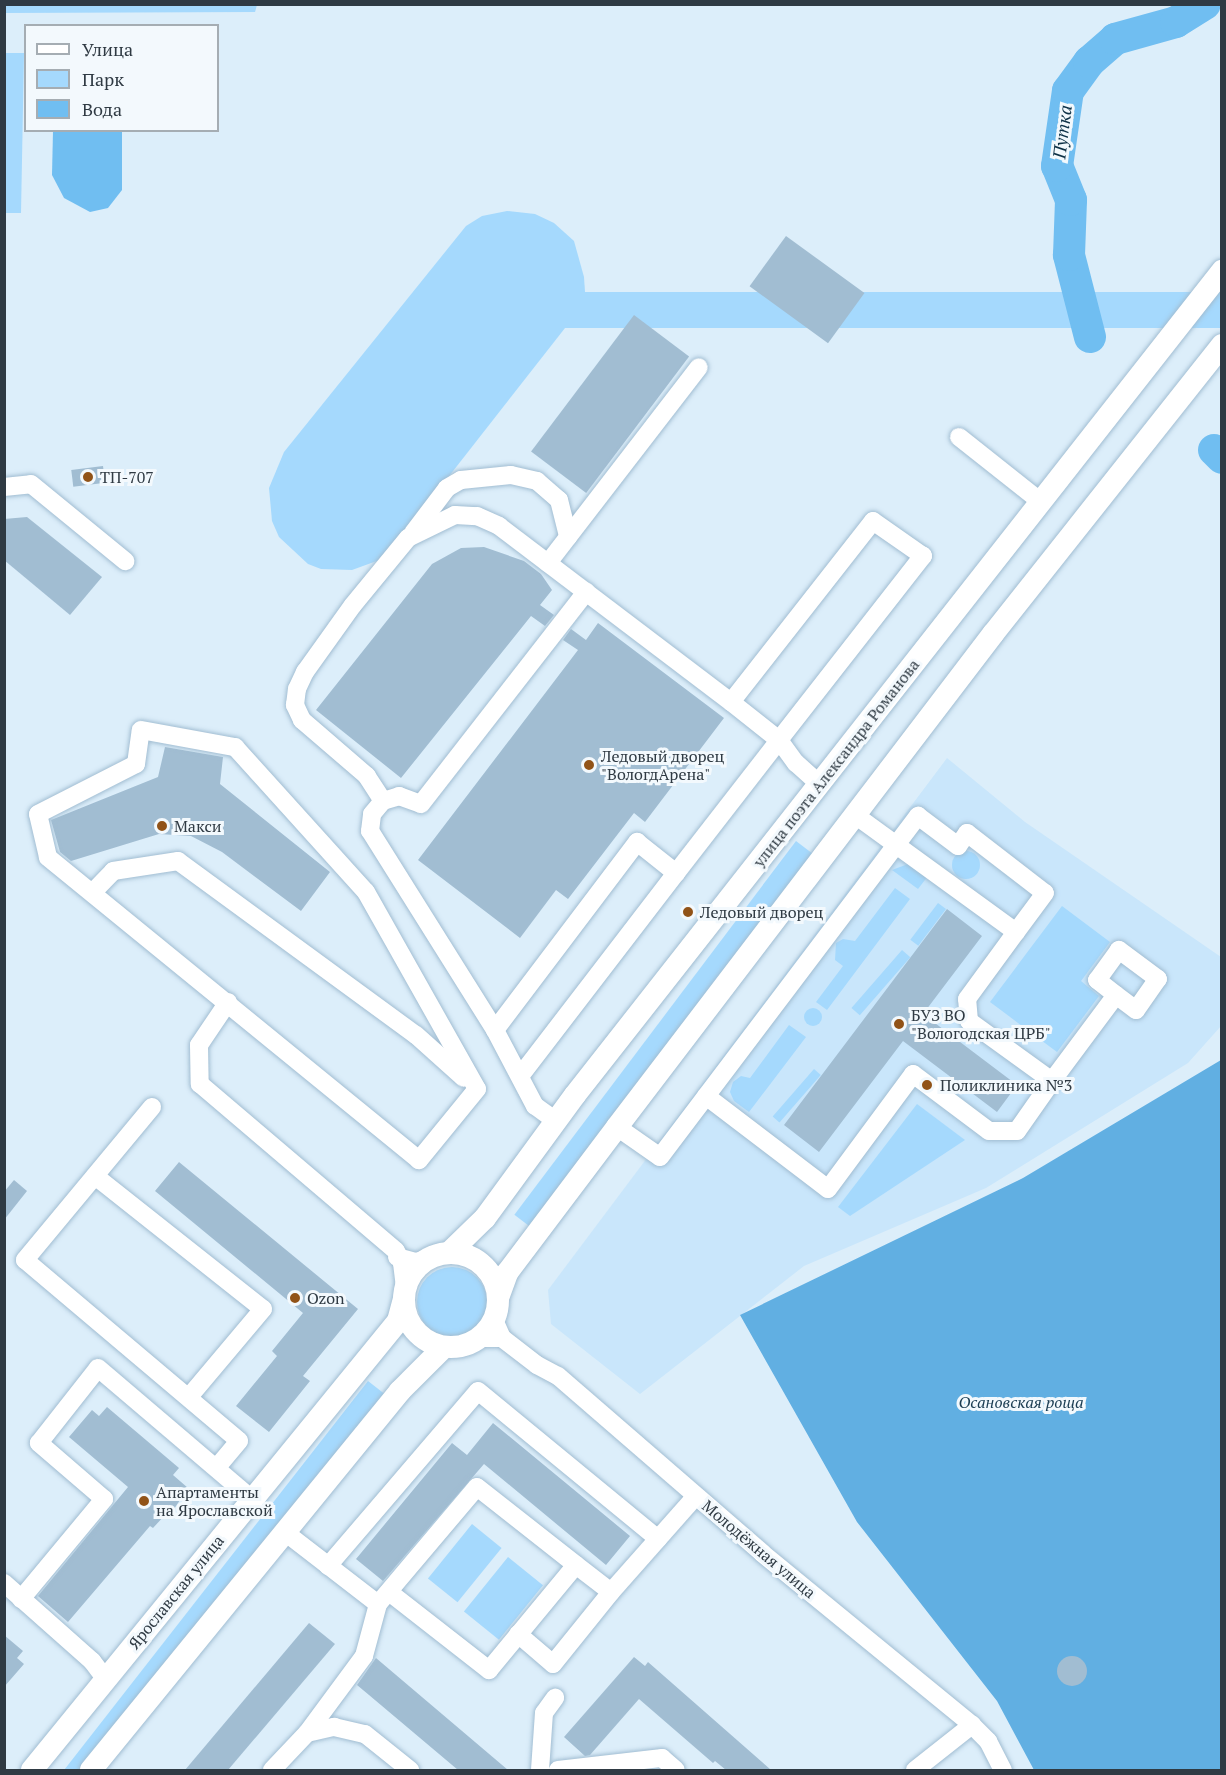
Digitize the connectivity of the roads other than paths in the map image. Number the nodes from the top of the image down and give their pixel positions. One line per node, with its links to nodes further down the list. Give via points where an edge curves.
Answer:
1 (1221, 271): 6 (main road, улица поэта Александра Романова)
2 (1221, 345): 16 (main road)
3 (699, 367): 7 (street)
4 (959, 437): 6 (street)
5 (4, 487): 9 (street, via 31,484)
6 (1041, 502): 14 (main road, улица поэта Александра Романова)
7 (568, 537): 8 (street, via 564,512 548,489 524,476 496,474 461,480 447,488); 10 (street)
8 (408, 538): 10 (street, via 455,515 477,516 499,525); 15 (street, via 305,672 295,705 302,720 367,776)
9 (126, 561)
10 (548, 563): 11 (street)
11 (586, 592): 12 (street); 15 (street, via 421,804 399,796)
12 (731, 702): 13 (street); 13 (street, via 873,521 922,556)
13 (779, 740): 14 (street); 18 (street)
14 (819, 784): 29 (main road, улица поэта Александра Романова)
15 (383, 801): 23 (street, via 372,813 370,831)
16 (855, 815): 17 (street); 30 (main road)
17 (897, 844): 20 (street); 20 (street, via 918,816 958,846 967,833 1045,893); 27 (street)
18 (676, 873): 23 (street, via 637,842); 24 (street)
19 (93, 892): 22 (street); 26 (street, via 112,871 178,861 416,1035); 26 (street, via 48,857 38,813 136,764 141,730 235,747 366,892)
20 (1016, 932): 25 (street, via 967,999 969,1021)
21 (1116, 995): 25 (street)
22 (228, 1002): 26 (street, via 419,1160); 33 (street, via 199,1045 197,1074 205,1092 396,1251)
23 (495, 1030): 24 (street)
24 (520, 1076): 29 (street, via 535,1106)
25 (1053, 1081): 27 (street, via 1017,1131 989,1131 913,1074 828,1189)
26 (477, 1089)
27 (706, 1096): 30 (street, via 660,1158)
28 (152, 1107): 31 (street)
29 (556, 1120): 32 (main road, улица поэта Александра Романова, via 485,1218)
30 (617, 1127): 35 (main road, via 507,1273)
31 (95, 1176): 37 (street, via 25,1260); 37 (street, via 263,1309)
32 (439, 1255): 33 (street, via 416,1262); 34 (main road, via 414,1271); 35 (main road, via 479,1262 493,1278)
33 (397, 1257): 34 (street, via 402,1263)
34 (405, 1294): 36 (main road, via 412,1326 426,1340); 40 (main road, Ярославская улица, via 398,1320)
35 (494, 1323): 36 (main road, via 467,1345); 39 (street, Молодёжная улица, via 537,1365 558,1376)
36 (444, 1347): 41 (main road, via 400,1391)
37 (189, 1397): 38 (street, via 238,1441)
38 (216, 1468): 40 (street); 48 (street, via 98,1368 39,1443 104,1499)
39 (696, 1496): 42 (street); 52 (street, Молодёжная улица)
40 (252, 1499): 50 (main road, Ярославская улица)
41 (286, 1533): 44 (street); 55 (main road)
42 (658, 1539): 44 (street, via 478,1391); 46 (street)
43 (576, 1565): 46 (street); 47 (street, via 477,1488); 49 (street)
44 (328, 1566): 47 (street)
45 (4, 1583): 48 (street)
46 (611, 1593): 49 (street, via 553,1664)
47 (383, 1598): 49 (street, via 489,1670); 53 (street, via 364,1656)
48 (21, 1599): 50 (street, via 92,1660)
49 (518, 1634)
50 (105, 1678): 54 (main road, Ярославская улица)
51 (555, 1698): 58 (street, via 544,1713)
52 (972, 1725): 61 (street); 62 (street, Молодёжная улица, via 988,1741)
53 (307, 1733): 56 (street); 57 (street, via 334,1727 365,1734)
54 (32, 1770)
55 (91, 1770)
56 (272, 1770)
57 (410, 1770)
58 (540, 1770)
59 (558, 1770): 60 (street, via 662,1758)
60 (676, 1770)
61 (915, 1770)
62 (1004, 1770)

